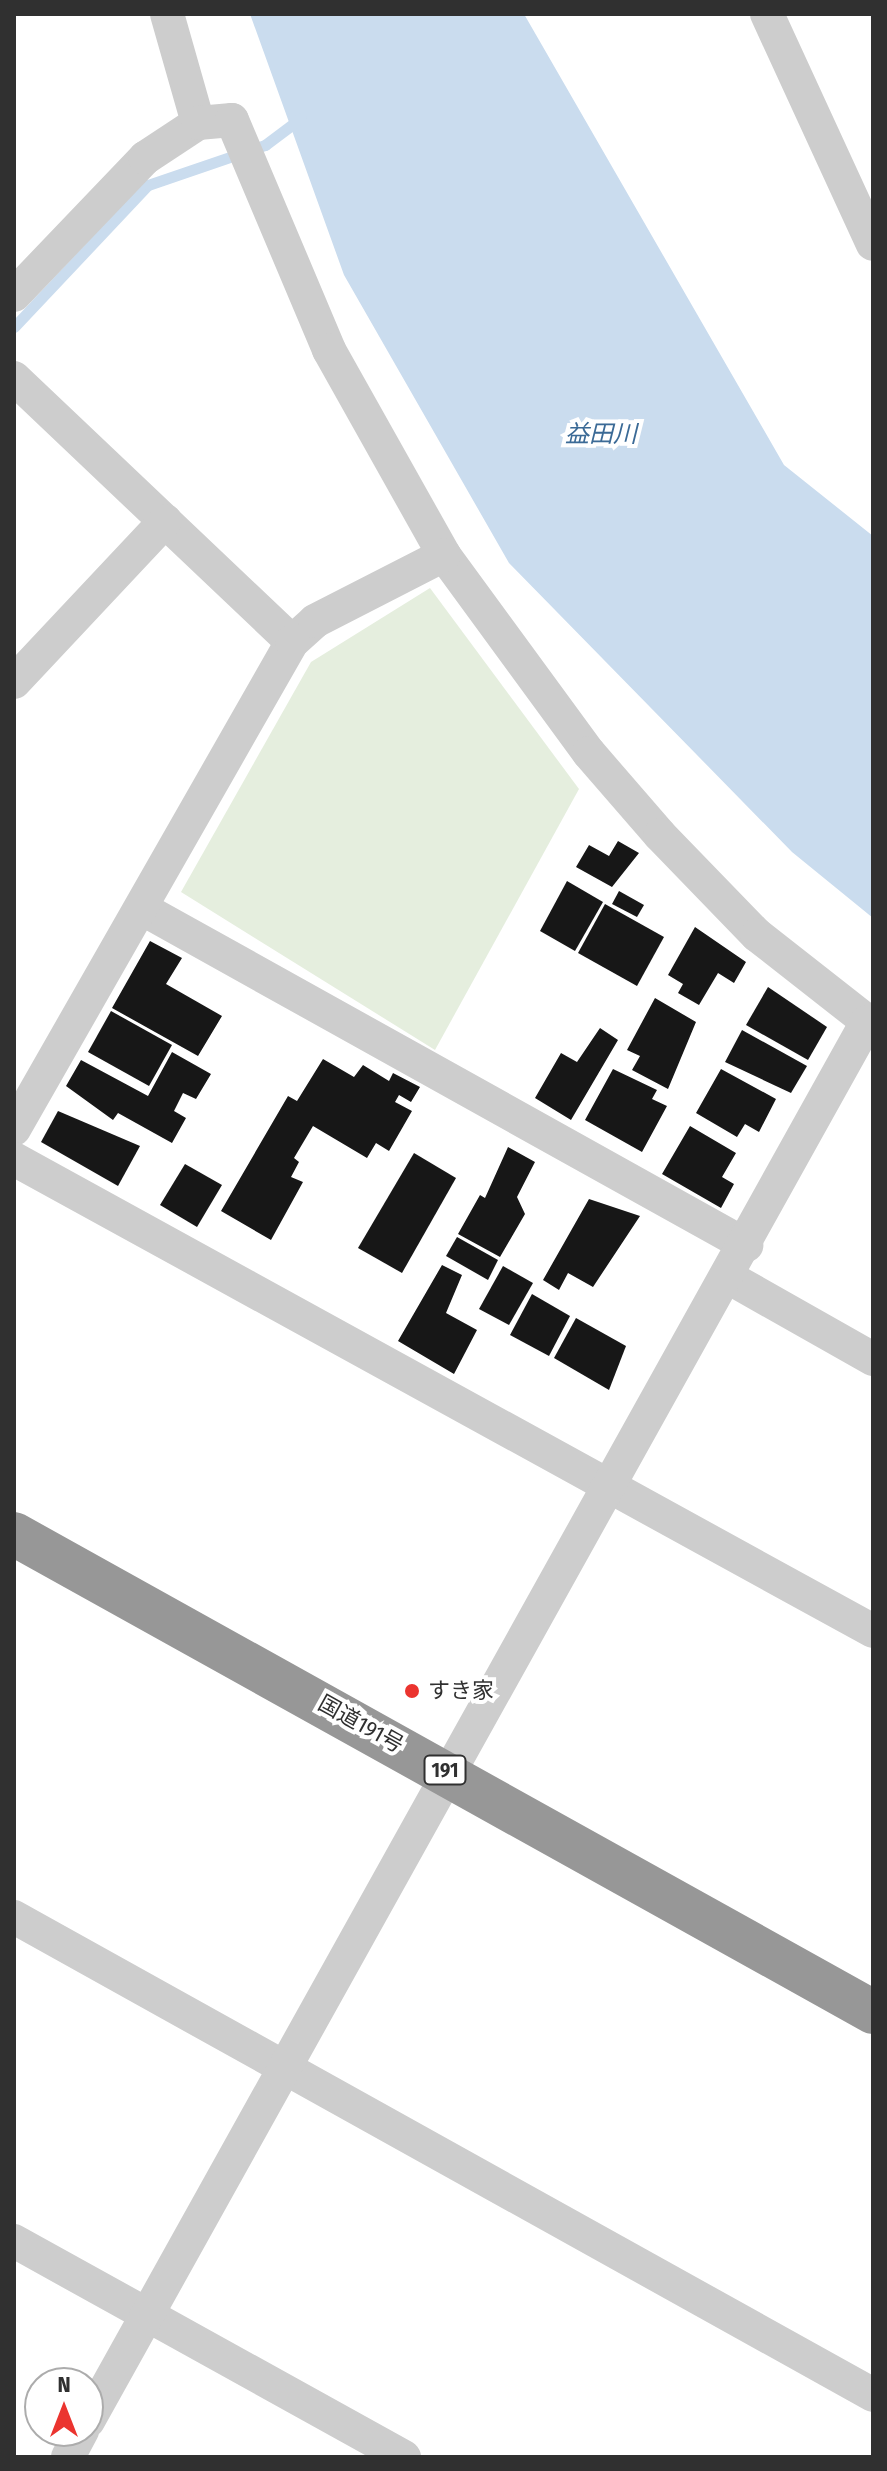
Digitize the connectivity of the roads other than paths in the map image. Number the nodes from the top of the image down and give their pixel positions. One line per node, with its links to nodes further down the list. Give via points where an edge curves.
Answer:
1 (167, 14): 3 (street)
2 (767, 14): 4 (street)
3 (198, 123): 5 (street, via 145,158); 8 (street, via 232,120 329,350)
4 (873, 244)
5 (14, 295)
6 (14, 378): 7 (street)
7 (165, 521): 9 (street); 10 (street)
8 (444, 555): 9 (street, via 315,621); 12 (street, via 589,753 660,835 757,935)
9 (292, 642): 11 (street)
10 (14, 682)
11 (141, 908): 13 (street); 15 (street)
12 (870, 1024): 15 (street)
13 (14, 1129)
14 (14, 1159): 18 (street)
15 (746, 1245): 16 (street)
16 (728, 1277): 17 (street); 18 (street)
17 (873, 1359)
18 (611, 1489): 20 (street); 21 (street)
19 (14, 1534): 21 (highway, 国道191号 / 191)
20 (873, 1631)
21 (447, 1770): 23 (highway, 国道191号 / 191); 24 (street)
22 (14, 1917): 24 (street)
23 (873, 2012)
24 (283, 2067): 26 (street); 28 (street)
25 (14, 2241): 26 (street)
26 (145, 2317): 27 (street); 29 (street)
27 (104, 2392)
28 (873, 2395)
29 (404, 2457)

